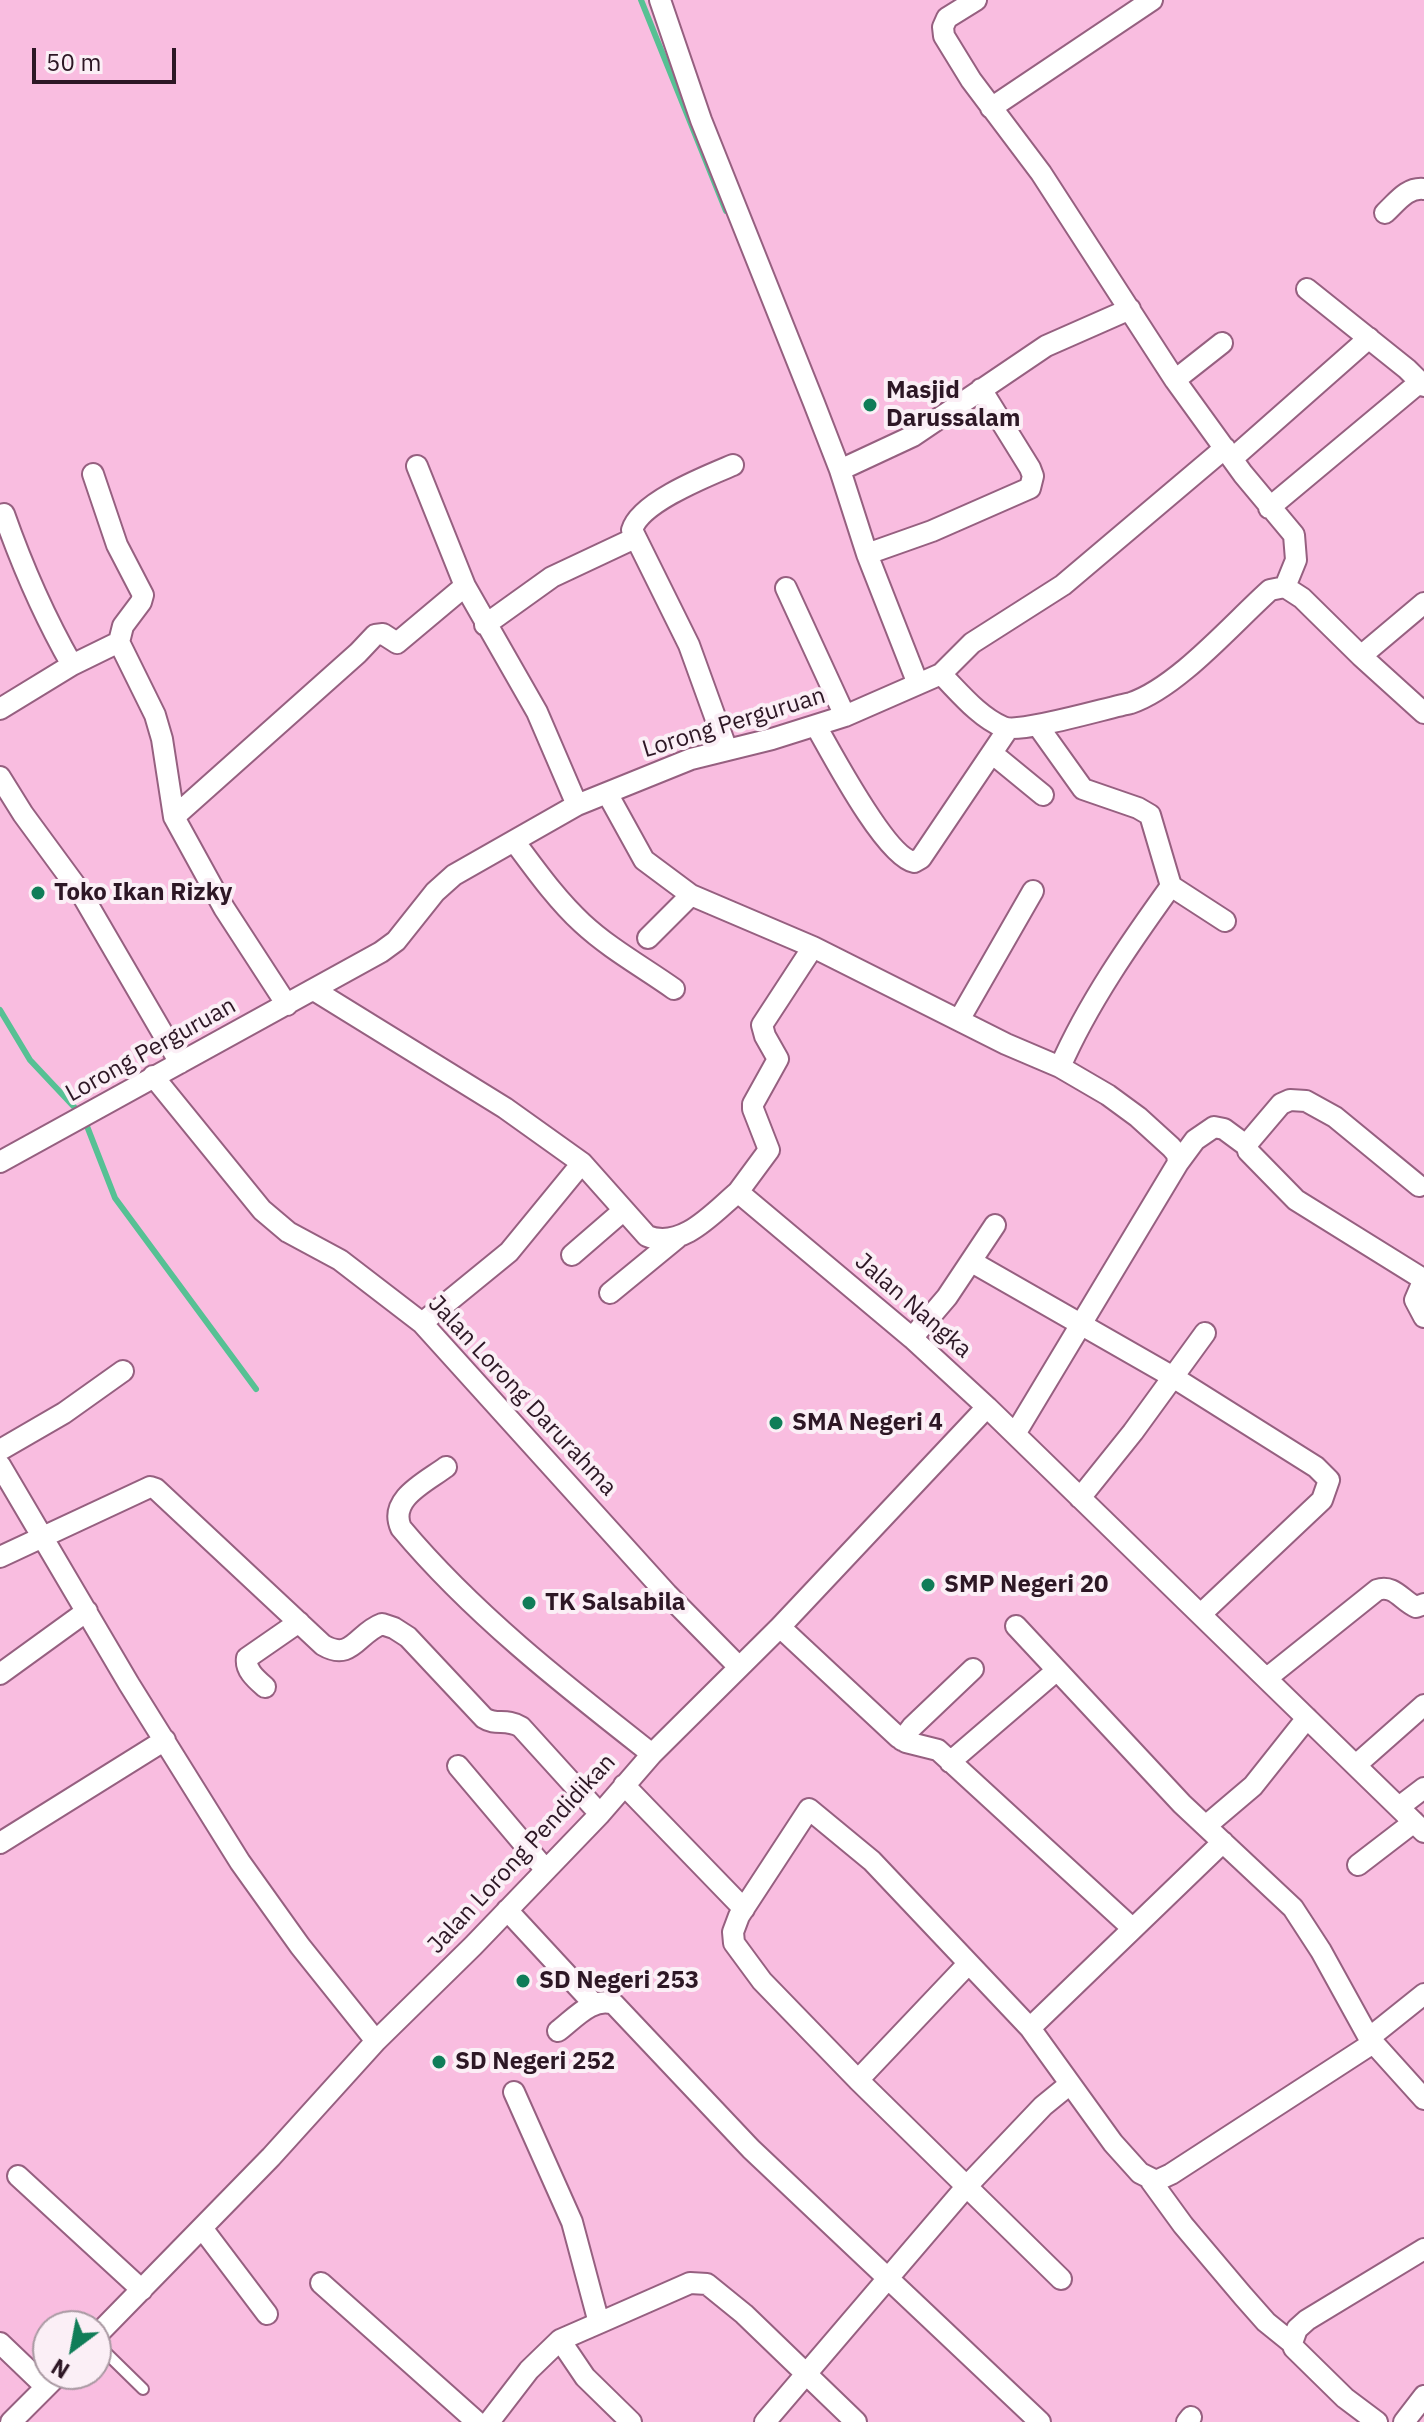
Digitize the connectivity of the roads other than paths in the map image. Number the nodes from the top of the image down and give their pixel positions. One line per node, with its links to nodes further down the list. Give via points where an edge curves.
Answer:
1 (660, 0): 17 (street, via 701,120)
2 (976, 0): 4 (street, via 949,16 943,27)
3 (1152, 0): 4 (street)
4 (991, 108): 8 (street, via 1041,173)
5 (1424, 189): 6 (street, via 1407,193)
6 (1385, 213)
7 (1307, 289): 9 (street)
8 (1130, 309): 11 (street); 13 (street, via 1046,346)
9 (1369, 338): 12 (street); 14 (street)
10 (1222, 343): 11 (street)
11 (1175, 380): 14 (street)
12 (1422, 384): 19 (street)
13 (981, 389): 17 (street, via 913,436); 22 (street, via 1030,468 1030,488)
14 (1229, 453): 19 (street); 31 (street, via 1063,585 972,643)
15 (733, 465): 21 (street, via 643,513 632,527)
16 (417, 466): 23 (street)
17 (840, 470): 22 (street)
18 (93, 474): 28 (street, via 117,545 143,595)
19 (1269, 508): 24 (street, via 1296,542 1296,560)
20 (4, 514): 30 (street, via 24,573)
21 (635, 538): 27 (street, via 552,577); 39 (street, via 689,645)
22 (867, 554): 32 (street)
23 (465, 586): 27 (street); 45 (street, via 397,643 375,635)
24 (1285, 587): 29 (street); 37 (street, via 1270,590 1144,698)
25 (786, 588): 35 (street)
26 (1424, 603): 29 (street)
27 (485, 625): 44 (street, via 537,712)
28 (119, 642): 30 (street); 45 (street, via 155,715)
29 (1361, 656): 34 (street)
30 (72, 665): 33 (street)
31 (941, 674): 32 (street, Lorong Perguruan); 38 (street, via 979,711)
32 (918, 684): 35 (street, Lorong Perguruan)
33 (0, 709)
34 (1424, 713)
35 (845, 716): 36 (street, Lorong Perguruan)
36 (816, 726): 39 (street, Lorong Perguruan); 40 (street, via 877,828 911,861 921,858)
37 (1038, 726): 38 (street); 47 (street, via 1083,789 1150,815)
38 (1008, 729): 40 (street)
39 (727, 750): 42 (street, Lorong Perguruan)
40 (993, 754): 43 (street)
41 (0, 777): 57 (street, via 81,893)
42 (607, 793): 44 (street, Lorong Perguruan); 49 (street, via 644,860)
43 (1043, 795)
44 (577, 805): 46 (street, Lorong Perguruan)
45 (174, 817): 55 (street, via 224,908)
46 (514, 841): 53 (street, via 581,923); 54 (street, Lorong Perguruan, via 444,884 390,946)
47 (1171, 886): 50 (street); 58 (street, via 1076,1031)
48 (1033, 891): 56 (street)
49 (691, 895): 51 (street); 52 (street)
50 (1225, 921)
51 (648, 938)
52 (813, 947): 56 (street); 65 (street, via 762,1025 778,1059 753,1104 769,1150)
53 (674, 989)
54 (314, 990): 55 (street, Lorong Perguruan); 62 (street, via 505,1108)
55 (287, 1005): 57 (street, Lorong Perguruan)
56 (959, 1020): 58 (street)
57 (180, 1063): 59 (street, Lorong Perguruan)
58 (1060, 1067): 63 (street, via 1138,1117 1171,1147)
59 (153, 1076): 61 (street, Lorong Perguruan); 74 (street, Jalan Lorong Darurahma, via 275,1223 340,1260)
60 (1247, 1146): 63 (street, via 1214,1127 1195,1140); 64 (street, via 1281,1104 1306,1101 1335,1117); 71 (street, via 1296,1200)
61 (0, 1162)
62 (582, 1163): 66 (street); 74 (street, via 509,1252)
63 (1178, 1163): 75 (street)
64 (1422, 1187)
65 (738, 1192): 68 (street); 77 (street, Jalan Nangka)
66 (624, 1210): 68 (street, via 647,1236 659,1241); 69 (street)
67 (995, 1225): 70 (street)
68 (677, 1238): 72 (street)
69 (572, 1255)
70 (972, 1262): 75 (street); 77 (street)
71 (1424, 1279): 73 (street, via 1415,1300)
72 (610, 1293)
73 (1424, 1317)
74 (422, 1323): 94 (street, Jalan Lorong Darurahma)
75 (1083, 1324): 79 (street); 81 (street)
76 (1205, 1333): 79 (street)
77 (912, 1338): 80 (street, Jalan Nangka)
78 (123, 1371): 82 (street)
79 (1173, 1377): 85 (street); 90 (street, via 1329,1480 1322,1500)
80 (987, 1407): 81 (street, Jalan Nangka); 93 (street, Jalan Lorong Pendidikan)
81 (1015, 1434): 85 (street, Jalan Nangka)
82 (0, 1450)
83 (0, 1465): 86 (street)
84 (446, 1467): 104 (street, via 402,1502 397,1514 401,1528 480,1610)
85 (1080, 1498): 90 (street, Jalan Nangka)
86 (41, 1537): 87 (street); 89 (street); 91 (street, via 150,1487)
87 (0, 1557)
88 (1424, 1604): 98 (street, via 1416,1607 1392,1590 1377,1590)
89 (87, 1611): 97 (street); 102 (street)
90 (1201, 1614): 98 (street, Jalan Nangka)
91 (299, 1622): 99 (street, via 247,1658 252,1674); 110 (street, via 337,1651 345,1651 382,1624 401,1632 484,1718 521,1727)
92 (1016, 1626): 96 (street)
93 (780, 1627): 94 (street, Jalan Lorong Pendidikan); 103 (street)
94 (739, 1667): 104 (street, Jalan Lorong Pendidikan)
95 (973, 1669): 103 (street)
96 (1056, 1671): 105 (street); 112 (street)
97 (0, 1674)
98 (1267, 1678): 101 (street, Jalan Nangka)
99 (265, 1687)
100 (1424, 1705): 106 (street)
101 (1307, 1718): 106 (street, Jalan Nangka); 112 (street, via 1253,1786)
102 (165, 1740): 114 (street); 125 (street, via 240,1862)
103 (902, 1740): 105 (street, via 938,1750)
104 (652, 1754): 108 (street, Jalan Lorong Pendidikan)
105 (950, 1762): 119 (street)
106 (1356, 1765): 111 (street, Jalan Nangka)
107 (458, 1766): 116 (street)
108 (624, 1785): 110 (street, Jalan Lorong Pendidikan); 117 (street)
109 (1424, 1788): 111 (street)
110 (600, 1814): 116 (street, Jalan Lorong Pendidikan)
111 (1412, 1820): 115 (street)
112 (1207, 1825): 113 (street)
113 (1223, 1842): 119 (street); 126 (street, via 1293,1908)
114 (0, 1843)
115 (1358, 1865)
116 (545, 1869): 118 (street, Jalan Lorong Pendidikan)
117 (744, 1909): 120 (street, via 809,1809 872,1861); 127 (street, via 733,1932 736,1949)
118 (507, 1910): 122 (street); 125 (street, Jalan Lorong Pendidikan)
119 (1132, 1928): 123 (street)
120 (968, 1964): 123 (street); 127 (street)
121 (1424, 1994): 126 (street)
122 (594, 2004): 124 (street); 136 (street, via 607,2002 619,2009 751,2149)
123 (1030, 2028): 128 (street)
124 (558, 2031)
125 (376, 2041): 134 (street, Jalan Lorong Pendidikan)
126 (1371, 2041): 130 (street); 132 (street, via 1171,2174)
127 (858, 2080): 133 (street)
128 (1070, 2084): 132 (street, via 1113,2143); 133 (street)
129 (514, 2092): 142 (street, via 572,2222)
130 (1424, 2099)
131 (18, 2176): 139 (street)
132 (1151, 2181): 145 (street, via 1243,2296)
133 (966, 2187): 136 (street); 137 (street)
134 (202, 2228): 139 (street, Jalan Lorong Pendidikan); 140 (street)
135 (1424, 2249): 145 (street, via 1307,2320 1293,2334)
136 (888, 2279): 148 (street); 158 (street)
137 (1061, 2279)
138 (321, 2283): 153 (street)
139 (142, 2290): 141 (street, Jalan Lorong Pendidikan)
140 (267, 2314)
141 (112, 2320)
142 (599, 2323): 143 (street); 148 (street, via 690,2283 701,2283 724,2295)
143 (560, 2340): 154 (street); 155 (street, via 585,2377)
144 (0, 2343): 147 (street)
145 (1292, 2343): 159 (street, via 1345,2398)
146 (112, 2359): 149 (lane)
147 (32, 2366)
148 (806, 2373): 156 (street); 157 (street)
149 (143, 2389)
150 (43, 2390): 152 (street)
151 (1424, 2396): 160 (street)
152 (11, 2422)
153 (477, 2422)
154 (489, 2422)
155 (631, 2422)
156 (765, 2422)
157 (856, 2422)
158 (1040, 2422)
159 (1377, 2422)
160 (1404, 2422)

